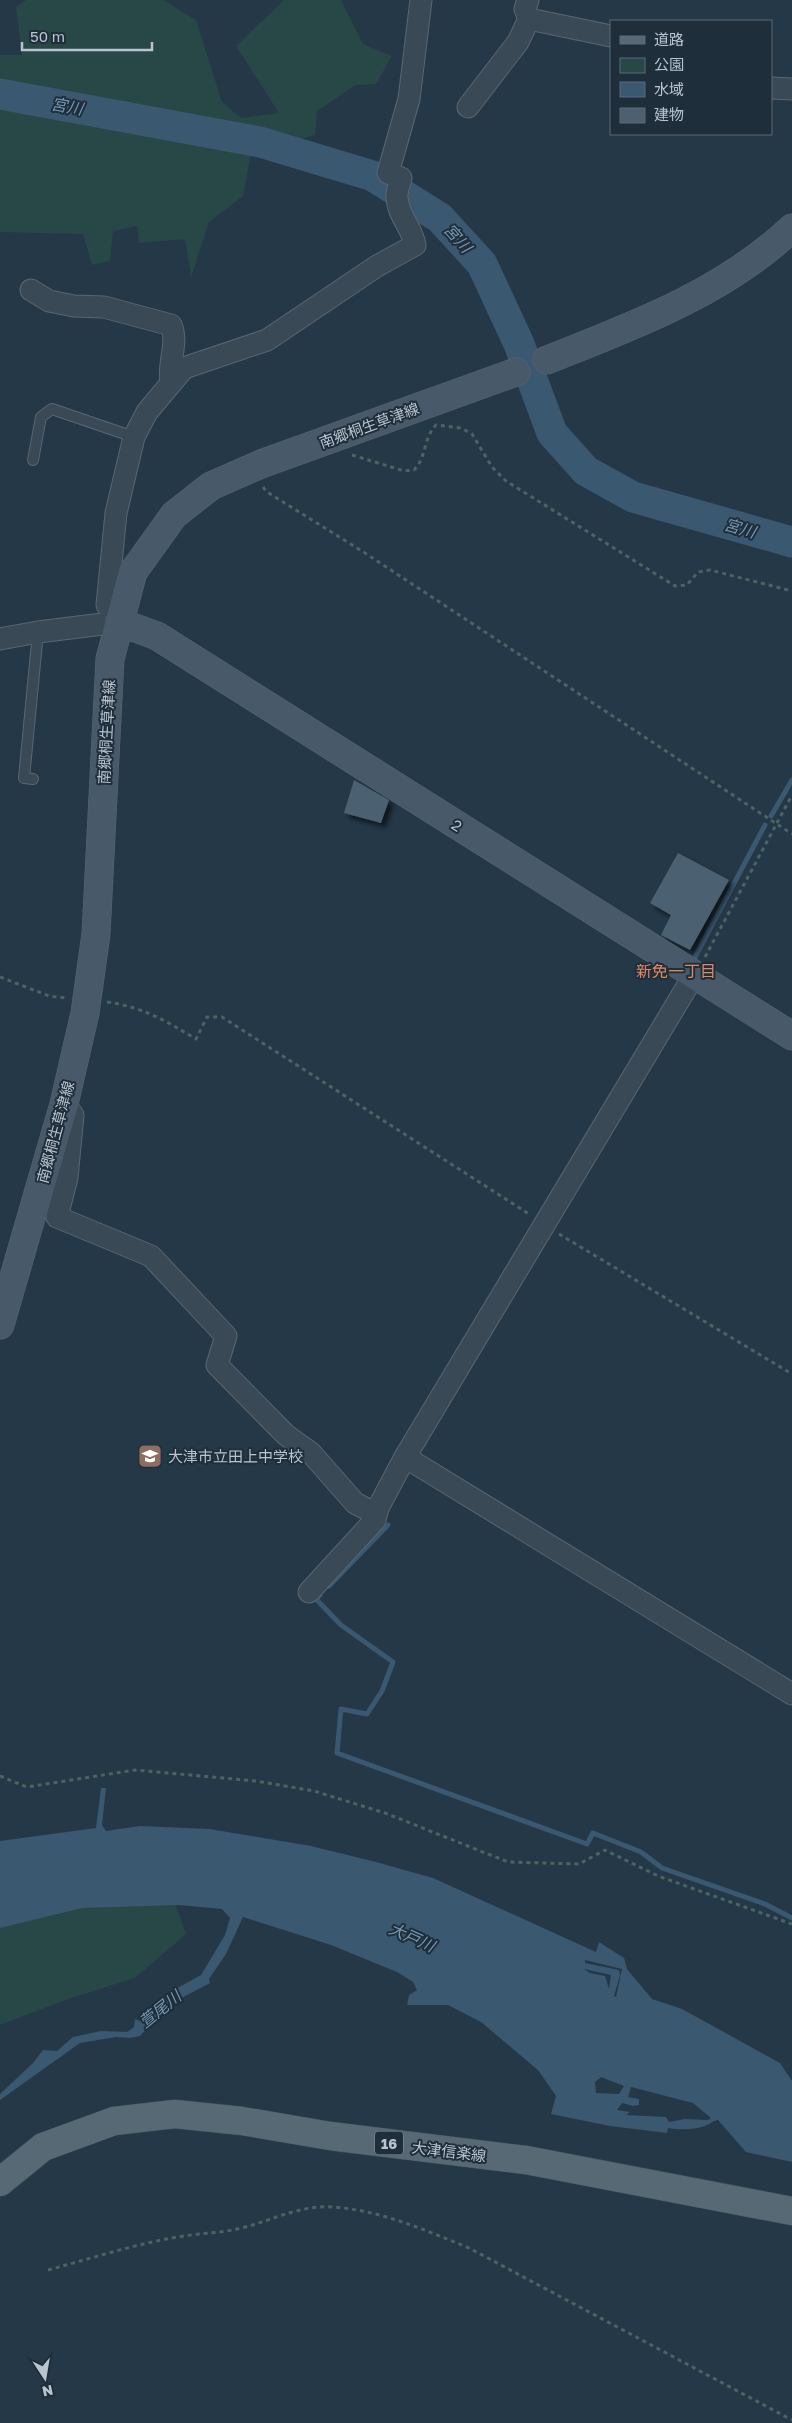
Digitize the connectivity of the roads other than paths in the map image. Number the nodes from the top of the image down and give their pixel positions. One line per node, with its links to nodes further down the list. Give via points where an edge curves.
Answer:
1 (421, 0): 11 (street, via 408,99 388,173 401,178 396,197 401,215 413,233 414,245 267,340 184,368)
2 (528, 10): 3 (street); 6 (street, via 518,42)
3 (610, 36)
4 (772, 88): 5 (street)
5 (792, 89)
6 (468, 108)
7 (792, 228): 9 (main road, via 742,267 686,300 640,323)
8 (31, 290): 11 (street, via 49,301 104,307 171,325 175,335 168,371)
9 (547, 360)
10 (516, 372): 14 (main road, 南郷桐生草津線, via 334,437 211,486 174,515 133,572)
11 (171, 383): 12 (street, via 147,412)
12 (134, 437): 13 (lane, via 52,410 41,417); 14 (street, via 116,513 107,605)
13 (33, 460)
14 (119, 622): 15 (street); 18 (main road, 2, via 157,636); 20 (main road, 南郷桐生草津線, via 110,659 96,934 87,1000)
15 (38, 632): 16 (street); 17 (lane, via 24,778)
16 (0, 639)
17 (33, 779)
18 (694, 975): 19 (main road, 2); 22 (street)
19 (792, 1036)
20 (64, 1104): 21 (main road, 南郷桐生草津線); 23 (street, via 73,1115 67,1178 57,1217 151,1256 226,1336 217,1366 286,1435 311,1453 355,1503)
21 (0, 1325)
22 (405, 1457): 23 (street); 25 (street)
23 (376, 1514): 24 (street, via 375,1520)
24 (309, 1592)
25 (792, 1694)
26 (0, 2182): 27 (main road, 大津信楽線 / 16, via 43,2147 114,2121 175,2114 526,2160)
27 (792, 2211)

